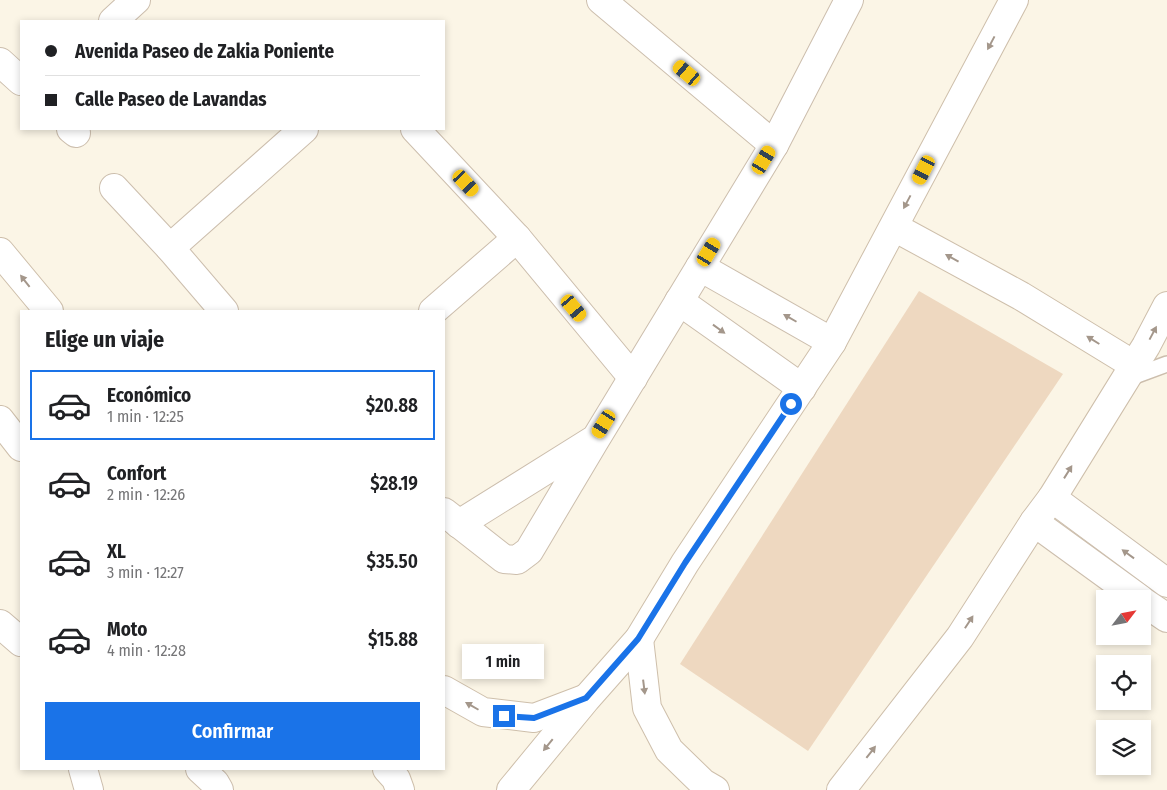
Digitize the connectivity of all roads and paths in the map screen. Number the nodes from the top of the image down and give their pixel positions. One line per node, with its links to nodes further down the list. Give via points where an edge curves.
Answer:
1 (136, 0): 5 (street)
2 (601, 0): 10 (street)
3 (849, 0): 10 (street)
4 (1014, 0): 12 (street, one-way to 12)
5 (114, 20)
6 (0, 62): 7 (street)
7 (20, 80)
8 (303, 130): 14 (street)
9 (416, 130): 13 (street)
10 (774, 145): 16 (street)
11 (114, 188): 14 (street)
12 (894, 226): 22 (street); 24 (street, one-way to 12, via 1021,296)
13 (516, 238): 21 (street); 25 (street)
14 (170, 248): 20 (street)
15 (0, 252): 19 (street, one-way to 15)
16 (700, 267): 17 (street); 22 (street, one-way to 16)
17 (679, 301): 25 (street); 26 (street, one-way to 26)
18 (1167, 306): 24 (street, one-way to 18)
19 (47, 310)
20 (223, 310)
21 (434, 310)
22 (832, 342): 26 (street)
23 (1167, 364): 24 (lane)
24 (1130, 372): 30 (street, one-way to 24)
25 (632, 378): 28 (street)
26 (802, 388): 37 (street)
27 (8, 426): 29 (street)
28 (595, 440): 31 (street); 31 (street, via 529,551 517,560 504,559)
29 (20, 445)
30 (1052, 498): 32 (street); 33 (street, one-way to 30)
31 (452, 518)
32 (1034, 522): 34 (street); 44 (street, one-way to 32, via 960,637)
33 (1164, 581): 35 (street)
34 (1128, 590)
35 (1151, 602)
36 (0, 624): 38 (street)
37 (638, 639): 40 (street); 49 (street, one-way to 49, via 647,708 669,750 702,783)
38 (20, 641)
39 (445, 691): 40 (street, one-way to 39, via 534,718 483,712)
40 (586, 698): 48 (street, one-way to 48)
41 (83, 770): 45 (street)
42 (201, 770): 46 (street)
43 (388, 770): 47 (street)
44 (841, 789)
45 (89, 790)
46 (219, 790)
47 (400, 790)
48 (511, 790)
49 (715, 790)

